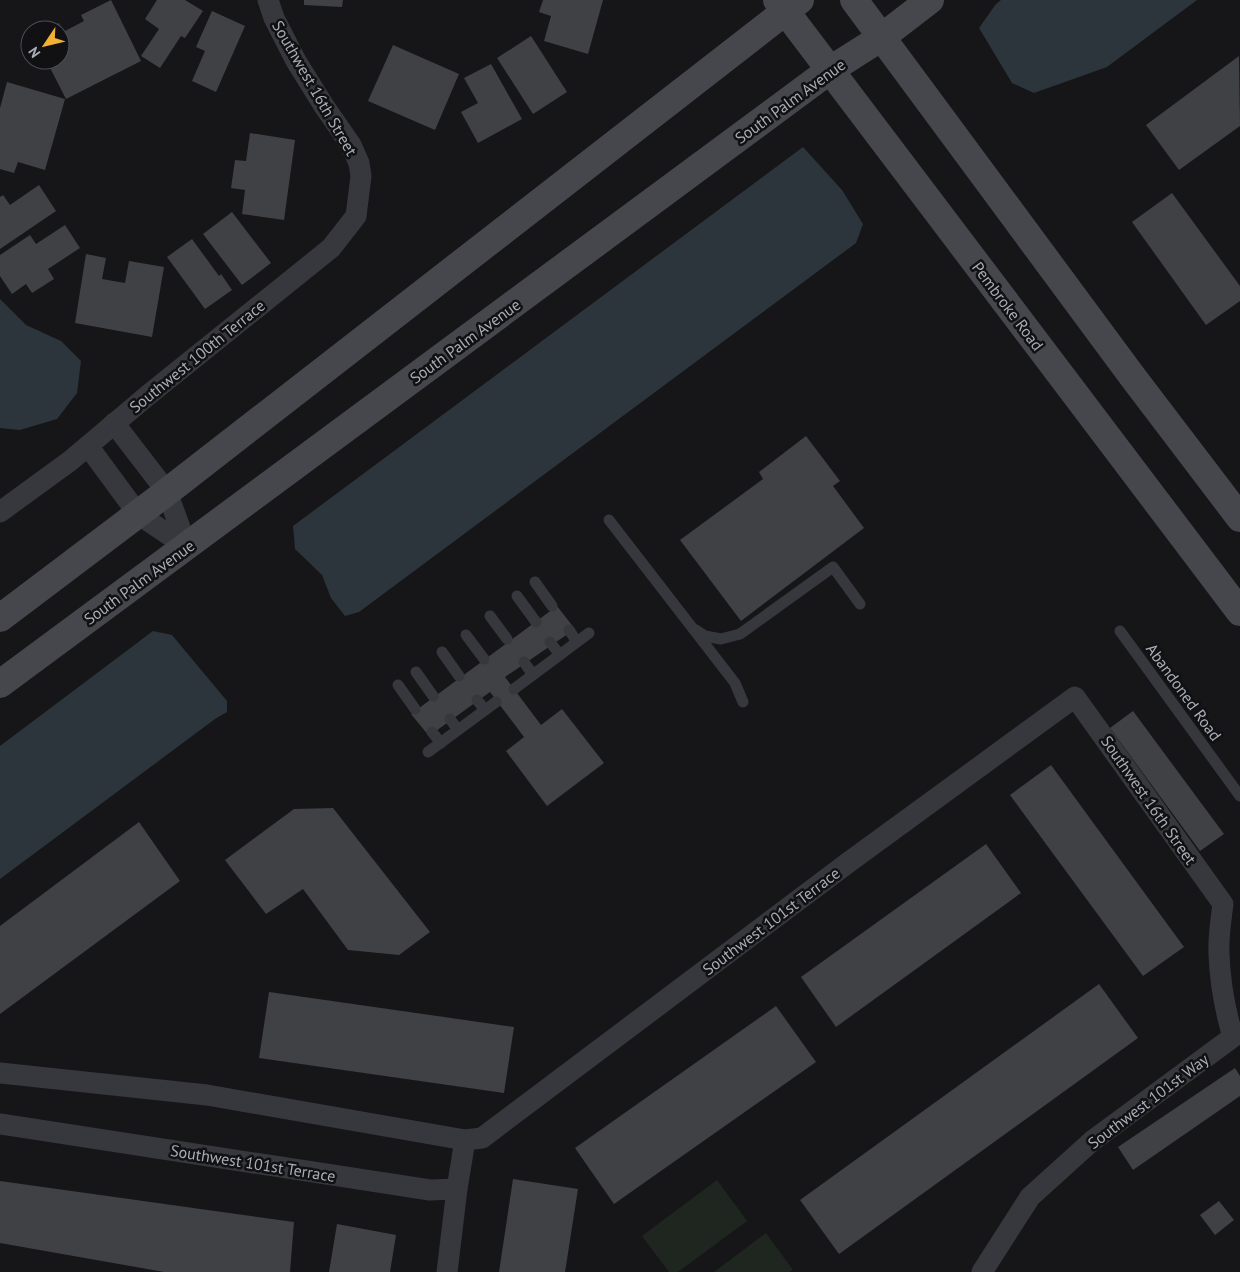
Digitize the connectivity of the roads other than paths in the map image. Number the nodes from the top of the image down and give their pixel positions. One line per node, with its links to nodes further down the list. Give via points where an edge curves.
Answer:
1 (268, 0): 7 (street, Southwest 16th Street, via 296,61 351,145)
2 (854, 0): 5 (main road)
3 (930, 0): 5 (main road, South Palm Avenue)
4 (788, 4): 6 (main road, Pembroke Road); 10 (main road)
5 (882, 36): 6 (main road, South Palm Avenue); 13 (main road)
6 (830, 70): 15 (main road, South Palm Avenue); 20 (main road, Pembroke Road)
7 (361, 176): 8 (street, Southwest 100th Terrace, via 356,216 331,248)
8 (114, 423): 9 (street, Southwest 100th Terrace); 10 (street)
9 (88, 446): 11 (street, Southwest 100th Terrace); 12 (street)
10 (167, 492): 12 (main road); 15 (street)
11 (0, 512)
12 (138, 514): 15 (street); 22 (main road)
13 (1240, 518)
14 (610, 520): 24 (lane)
15 (187, 547): 39 (main road, South Palm Avenue)
16 (535, 582): 19 (lane)
17 (517, 596): 23 (lane)
18 (860, 604): 24 (lane, via 833,567 740,634 721,639 705,636)
19 (552, 606)
20 (1240, 612)
21 (490, 616): 29 (lane)
22 (0, 618)
23 (536, 622)
24 (690, 626): 46 (lane, via 735,683)
25 (569, 630): 31 (lane)
26 (1120, 631): 54 (lane, Abandoned Road)
27 (589, 633): 31 (lane)
28 (466, 635): 34 (lane)
29 (507, 639)
30 (550, 642): 33 (lane)
31 (577, 642): 33 (lane)
32 (442, 652): 38 (lane)
33 (560, 655): 37 (lane)
34 (484, 659)
35 (524, 662): 37 (lane)
36 (416, 672): 42 (lane)
37 (533, 675): 41 (lane)
38 (459, 676)
39 (0, 684)
40 (398, 686): 47 (lane)
41 (514, 689)
42 (433, 696)
43 (1075, 697): 55 (street, Southwest 16th Street); 58 (street, Southwest 101st Terrace, via 482,1138)
44 (477, 700): 48 (lane)
45 (496, 702): 48 (lane)
46 (743, 702)
47 (415, 709)
48 (485, 710): 50 (lane)
49 (450, 719): 50 (lane)
50 (458, 730): 52 (lane)
51 (432, 732): 52 (lane)
52 (440, 743): 53 (lane)
53 (428, 752)
54 (1240, 796)
55 (1223, 904): 61 (street, Southwest 101st Way, via 1218,952 1225,1010 1233,1037 1092,1141 1030,1197)
56 (0, 1073): 58 (street, Southwest 101st Terrace, via 207,1095)
57 (0, 1124): 59 (street, Southwest 101st Terrace, via 430,1190)
58 (465, 1140): 59 (street)
59 (457, 1189): 60 (street)
60 (447, 1272)
61 (982, 1272)

